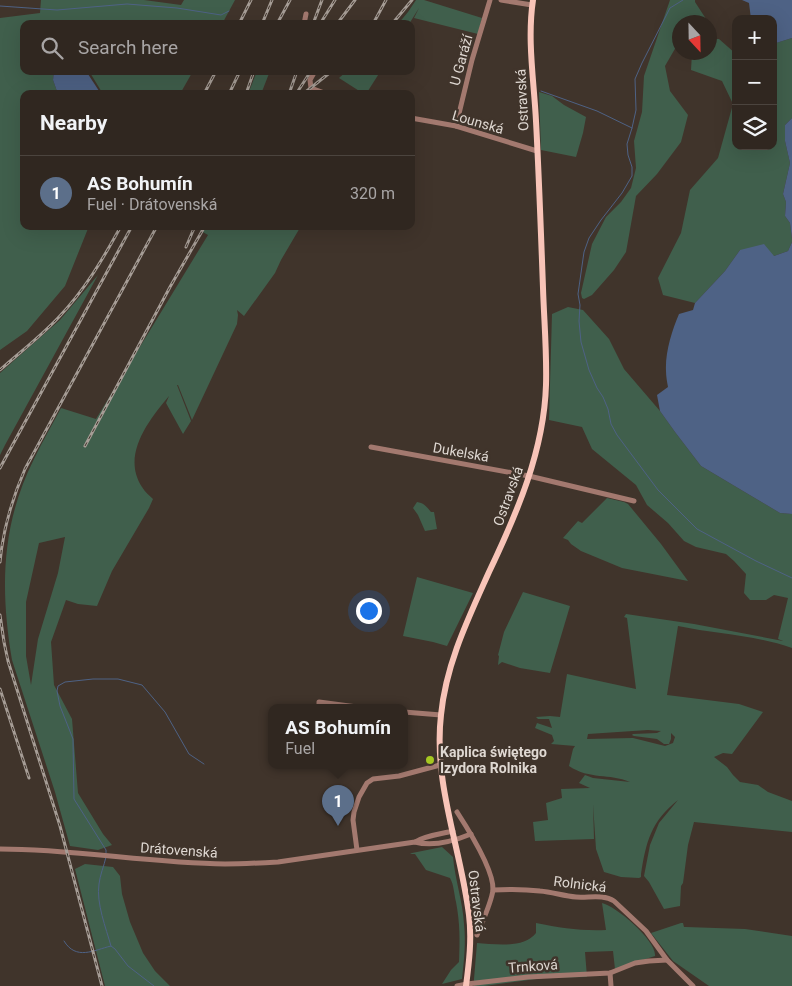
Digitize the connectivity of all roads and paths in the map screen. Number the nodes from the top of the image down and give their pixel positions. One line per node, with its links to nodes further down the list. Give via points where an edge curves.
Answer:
1 (490, 0): 9 (street, U Garáží)
2 (501, 0): 3 (street)
3 (533, 3): 10 (main road, Ostravská, via 531,31)
4 (306, 14): 5 (street)
5 (305, 20)
6 (313, 75): 7 (street, via 311,88)
7 (316, 90)
8 (415, 119): 9 (street, Lounská)
9 (456, 126): 10 (street, Lounská)
10 (537, 151): 12 (main road, Ostravská, via 546,384 543,419)
11 (371, 447): 12 (street, Dukelská)
12 (529, 476): 13 (street, Dukelská); 17 (main road, Ostravská, via 516,514 460,637 450,666)
13 (634, 500)
14 (319, 704): 15 (street)
15 (334, 704)
16 (408, 712): 17 (street)
17 (441, 715): 18 (main road, Ostravská)
18 (440, 765): 20 (main road, Ostravská); 25 (street, via 367,783 354,812)
19 (457, 812): 21 (street, Ostravská)
20 (453, 831): 22 (main road, Ostravská); 23 (street, Drátovenská)
21 (471, 834): 22 (street, Drátovenská); 26 (street, Ostravská, via 488,870)
22 (455, 840): 23 (street, Drátovenská); 30 (main road, Ostravská, via 470,923)
23 (415, 842): 25 (street, Drátovenská)
24 (0, 849): 25 (street, Drátovenská, via 244,864)
25 (356, 850)
26 (493, 890): 27 (street, Ostravská); 28 (street, Rolnická, via 516,888 610,899 646,931)
27 (477, 935)
28 (667, 960): 29 (street, via 635,963); 33 (street, Rolnická)
29 (610, 973): 30 (street, Trnková, via 528,977); 32 (street)
30 (467, 985): 31 (street, Trnková)
31 (457, 986)
32 (611, 986)
33 (692, 986)

